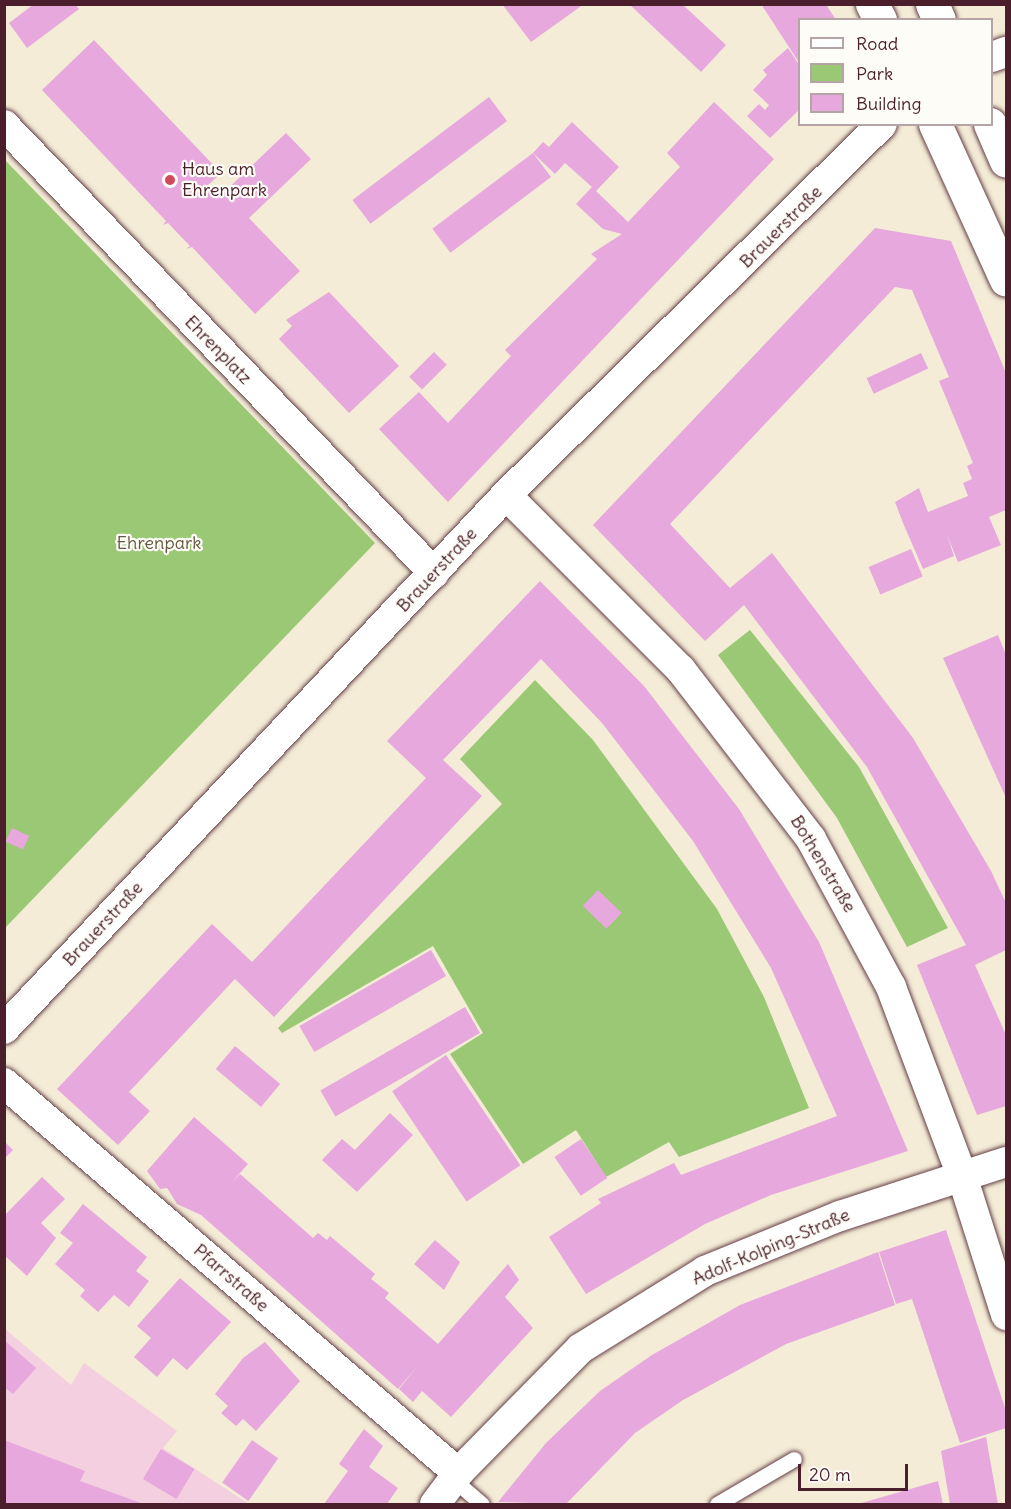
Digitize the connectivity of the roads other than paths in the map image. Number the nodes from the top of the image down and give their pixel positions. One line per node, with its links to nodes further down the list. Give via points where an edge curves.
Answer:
1 (872, 4): 3 (main road)
2 (932, 4): 4 (main road)
3 (879, 18)
4 (938, 18)
5 (4, 125): 12 (street, Ehrenplatz)
6 (880, 126): 11 (street, Brauerstraße)
7 (936, 126): 10 (main road)
8 (991, 126): 9 (main road)
9 (1006, 161)
10 (1006, 280)
11 (506, 495): 12 (street, Brauerstraße); 16 (street, Bothenstraße, via 681,670 812,839 891,987)
12 (434, 573): 13 (street, Brauerstraße)
13 (4, 1029)
14 (4, 1083): 19 (street, Pfarrstraße)
15 (1006, 1162): 16 (street, Adolf-Kolping-Straße)
16 (962, 1176): 17 (street, Bothenstraße); 19 (street, Adolf-Kolping-Straße, via 840,1216 705,1271 581,1348)
17 (1006, 1315)
18 (794, 1459): 22 (lane)
19 (455, 1476): 20 (street, Adolf-Kolping-Straße); 21 (lane)
20 (435, 1504)
21 (482, 1504)
22 (717, 1504)

